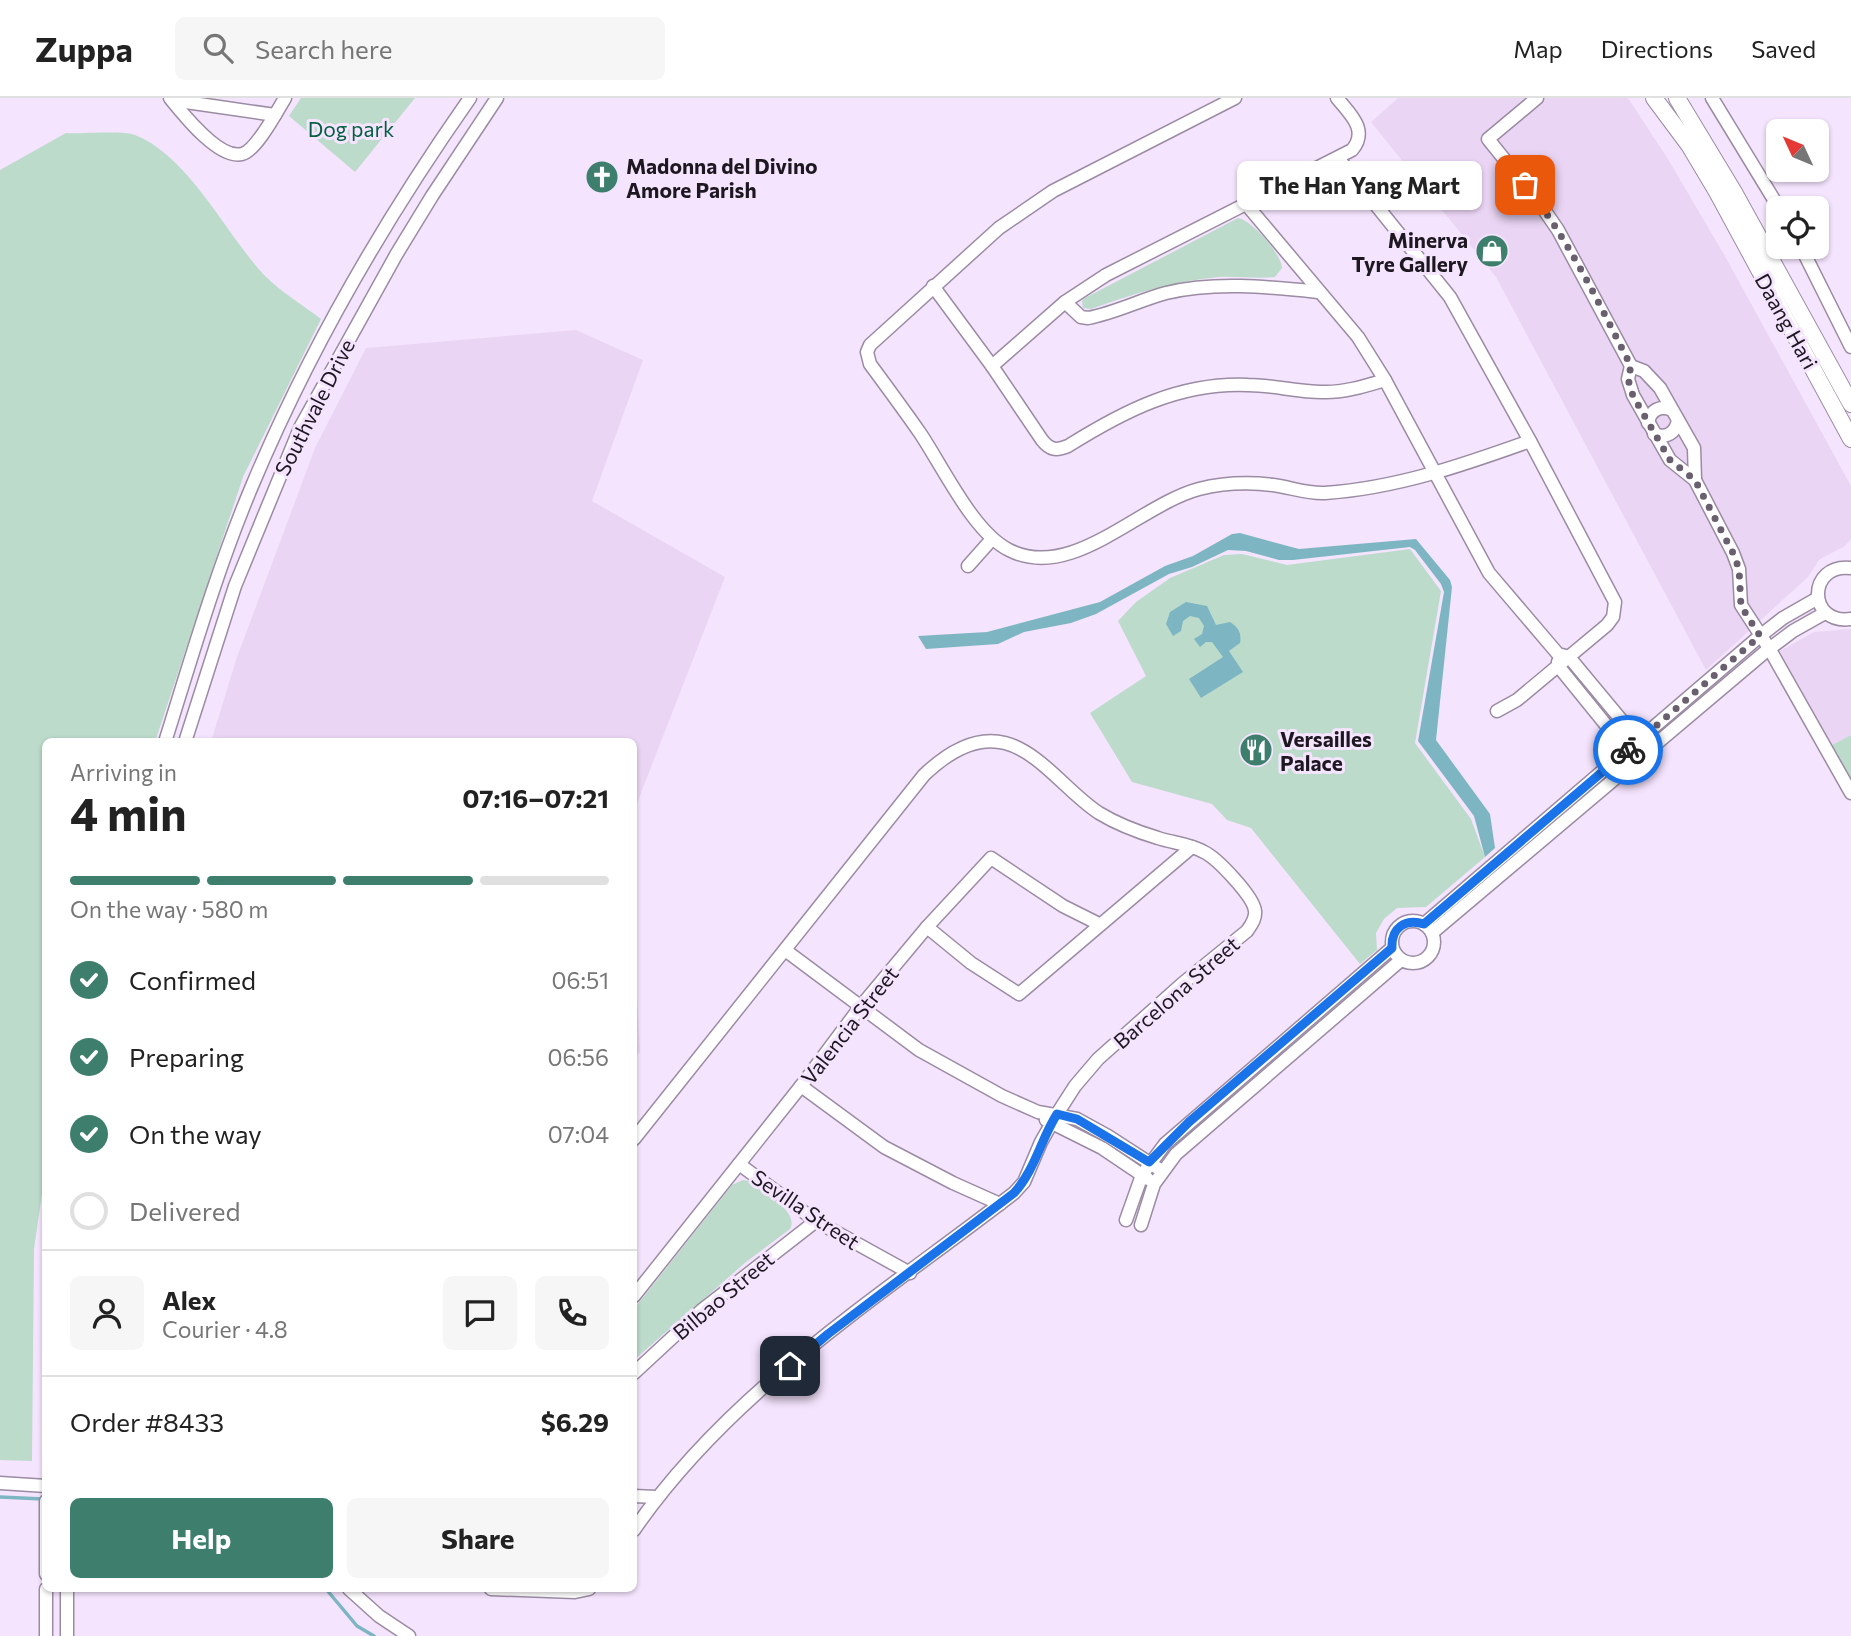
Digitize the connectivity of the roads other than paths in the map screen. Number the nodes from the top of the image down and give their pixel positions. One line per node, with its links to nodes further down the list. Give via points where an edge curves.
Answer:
1 (285, 98): 11 (street)
2 (470, 98): 40 (street, Southvale Drive, via 346,297 281,420 216,580)
3 (497, 98): 41 (street, Southvale Drive, via 396,255 300,428 235,586)
4 (1235, 98): 16 (street, via 1035,202)
5 (1337, 98): 12 (street, via 1361,132 1352,150)
6 (1537, 98): 21 (street, via 1488,139 1558,230)
7 (1654, 98): 26 (main road, Daang Hari, via 1717,192)
8 (1677, 98): 23 (main road, Daang Hari, via 1729,182)
9 (1712, 98): 13 (street)
10 (171, 99): 11 (street); 11 (street, via 208,139 230,153 242,154 251,148)
11 (275, 115)
12 (1338, 158): 14 (street); 27 (street, via 1450,298)
13 (1772, 196)
14 (1247, 204): 17 (street); 18 (street, via 1106,275)
15 (1807, 259): 19 (street)
16 (933, 286): 20 (street); 30 (street, via 875,338 868,358)
17 (1319, 292): 18 (street, via 1275,287 1190,289 1088,318 1080,317); 22 (street, via 1358,337)
18 (1065, 302): 20 (street)
19 (1851, 347)
20 (992, 366): 22 (street, via 1041,440 1052,449 1068,446 1137,406 1209,386 1245,384 1323,393)
21 (1631, 366): 24 (street, via 1644,371 1660,388); 25 (street, via 1630,387)
22 (1385, 380): 28 (street)
23 (1851, 404)
24 (1675, 415): 25 (street, via 1656,409 1649,417); 25 (street, via 1677,426 1670,434); 29 (street, via 1694,448)
25 (1651, 428): 29 (street, via 1670,460)
26 (1851, 439)
27 (1530, 441): 28 (street); 38 (street, via 1615,603 1607,625)
28 (1435, 474): 30 (street, via 1373,488 1321,493 1243,482 1200,489 1167,500 1081,551 1060,558 1011,551); 38 (street, via 1489,573)
29 (1695, 480): 36 (street, via 1733,553 1739,569 1741,606)
30 (992, 539): 31 (street)
31 (968, 566)
32 (1851, 568): 33 (street, via 1826,574)
33 (1818, 598): 34 (street); 36 (street)
34 (1825, 613): 35 (street); 37 (street)
35 (1851, 620)
36 (1760, 636): 37 (street); 42 (street)
37 (1769, 649): 44 (street); 46 (street)
38 (1562, 660): 39 (street, via 1517,700); 42 (street); 43 (street)
39 (1497, 711)
40 (166, 738)
41 (186, 738)
42 (1639, 741): 43 (street); 44 (street)
43 (1627, 751): 45 (street); 50 (street)
44 (1648, 752): 45 (street)
45 (1636, 762): 50 (street)
46 (1851, 793)
47 (1192, 847): 48 (street); 52 (street, Barcelona Street, via 1136,831 1099,813 1021,749 1004,743 970,745 941,758 924,775); 56 (street, Barcelona Street, via 1219,862 1252,902 1253,921 1098,1059)
48 (1099, 923): 49 (street, Valencia Street, via 1063,906 991,858); 49 (street, via 1019,994)
49 (927, 927): 54 (street, Valencia Street)
50 (1428, 928): 51 (street, via 1416,921 1400,926); 53 (street, via 1435,942 1427,959 1409,964)
51 (1392, 948): 53 (street); 58 (street, via 1189,1122)
52 (785, 950): 54 (street); 57 (street, Barcelona Street)
53 (1401, 960): 60 (street, via 1189,1141)
54 (862, 1006): 55 (street, Valencia Street); 56 (street, via 919,1050)
55 (801, 1086): 59 (street, Valencia Street); 63 (street, via 884,1147)
56 (1054, 1119): 58 (street, via 1077,1119); 61 (street); 63 (street, Barcelona Street, via 1024,1182)
57 (637, 1135)
58 (1149, 1162): 60 (street); 61 (street)
59 (739, 1164): 65 (street, Sevilla Street); 68 (street, Valencia Street)
60 (1162, 1171): 62 (street)
61 (1142, 1175): 62 (street); 64 (street)
62 (1154, 1184): 66 (street)
63 (1000, 1204): 67 (street, Barcelona Street)
64 (1126, 1220)
65 (816, 1221): 67 (street, Sevilla Street); 69 (street, Bilbao Street, via 702,1310)
66 (1141, 1225)
67 (910, 1273): 73 (street, Barcelona Street, via 828,1334 733,1415)
68 (637, 1292)
69 (637, 1370)
70 (0, 1483): 71 (street)
71 (42, 1486)
72 (637, 1496): 73 (street)
73 (656, 1497): 74 (street, Barcelona Street)
74 (637, 1526)
75 (46, 1592): 78 (street)
76 (67, 1592): 79 (street)
77 (352, 1592): 80 (street)
78 (47, 1636)
79 (68, 1636)
80 (409, 1636)

